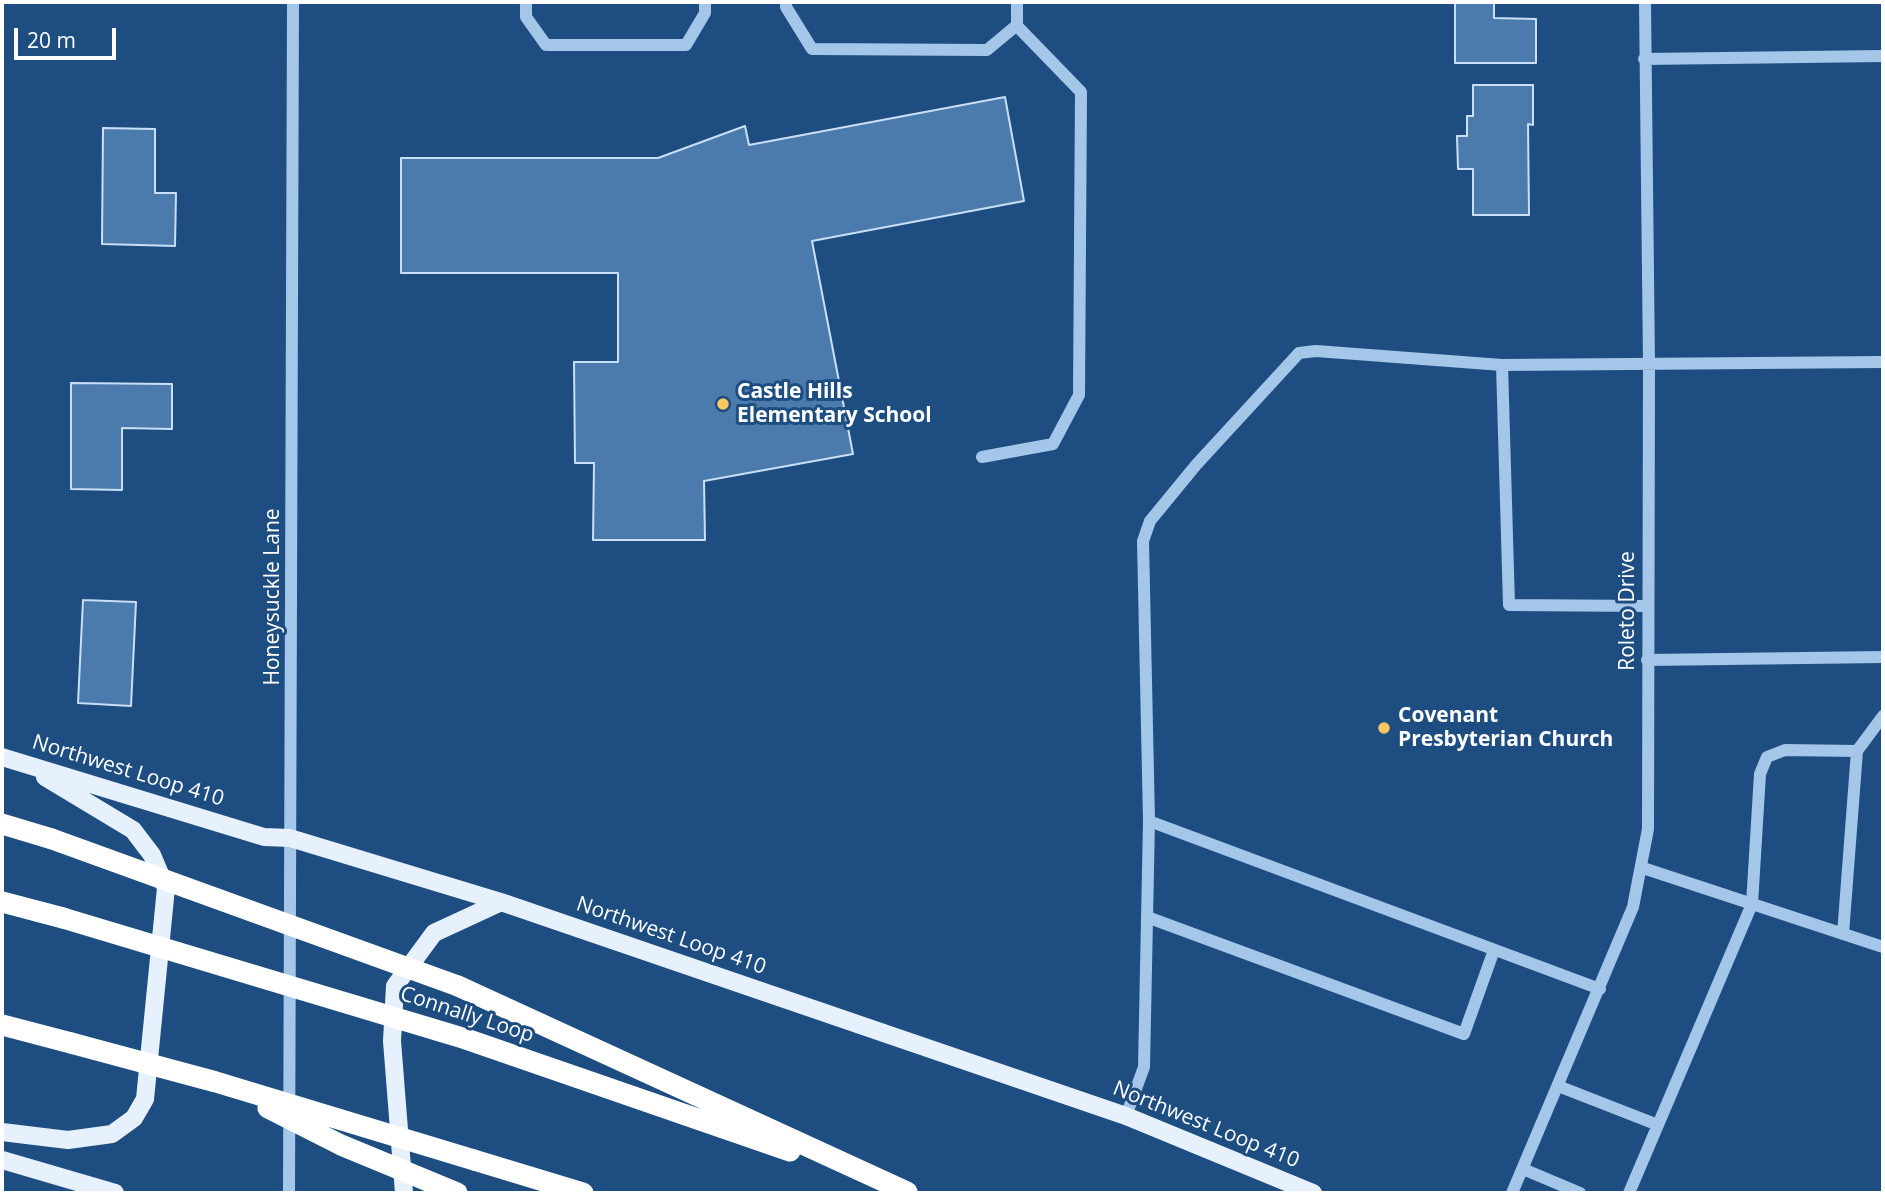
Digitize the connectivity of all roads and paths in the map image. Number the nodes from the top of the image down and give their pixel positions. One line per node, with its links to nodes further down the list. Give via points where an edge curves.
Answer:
1 (293, 2): 23 (street, Honeysuckle Lane)
2 (526, 2): 3 (street, via 526,17 545,45 686,45 705,13)
3 (705, 2)
4 (786, 2): 7 (street, via 812,50 987,50)
5 (1017, 2): 7 (street)
6 (1645, 2): 9 (street, Roleto Drive)
7 (1017, 26): 13 (street, via 1081,92 1079,394 1053,444)
8 (1883, 56): 9 (street)
9 (1644, 60): 12 (street, Roleto Drive)
10 (1883, 362): 12 (street)
11 (1502, 365): 12 (street); 14 (street, via 1509,605); 21 (street, via 1299,353 1150,521 1143,541)
12 (1649, 365): 14 (street, Roleto Drive)
13 (982, 457)
14 (1647, 606): 16 (street, Roleto Drive)
15 (1883, 657): 16 (street)
16 (1647, 660): 24 (street, Roleto Drive, via 1650,793)
17 (1883, 716): 18 (street)
18 (1857, 751): 27 (street, via 1785,750 1767,757 1760,774); 29 (street)
19 (2, 757): 20 (main road, Northwest Loop 410)
20 (23, 764): 23 (main road, Northwest Loop 410, via 264,836); 38 (main road, via 133,830 152,855 166,888 145,1098 134,1118 112,1134 68,1140)
21 (1149, 821): 28 (street); 31 (street)
22 (2, 824): 46 (highway, bridge, via 458,986)
23 (290, 838): 26 (main road, Northwest Loop 410); 42 (street, Honeysuckle Lane)
24 (1643, 869): 27 (street); 32 (street, Roleto Drive)
25 (2, 902): 46 (highway, Connally Loop, bridge, via 466,1039)
26 (501, 902): 36 (main road, Northwest Loop 410); 43 (main road, via 434,933 395,986 392,1041)
27 (1752, 904): 29 (street); 37 (street)
28 (1147, 917): 31 (street, via 1464,1034); 36 (street, via 1144,1067)
29 (1843, 934): 30 (street)
30 (1883, 947)
31 (1494, 950): 32 (street)
32 (1600, 989): 35 (street, Roleto Drive)
33 (2, 1025): 34 (highway, bridge)
34 (216, 1082): 44 (highway, bridge, via 341,1145); 45 (highway, bridge)
35 (1558, 1086): 37 (street); 40 (street, Roleto Drive)
36 (1126, 1116): 47 (main road, Northwest Loop 410)
37 (1658, 1125): 50 (street)
38 (2, 1132)
39 (2, 1160): 41 (main road)
40 (1523, 1169): 48 (street, Roleto Drive); 49 (street)
41 (115, 1193)
42 (289, 1193)
43 (404, 1193)
44 (457, 1193)
45 (583, 1193)
46 (909, 1193)
47 (1313, 1193)
48 (1512, 1193)
49 (1580, 1193)
50 (1629, 1193)

